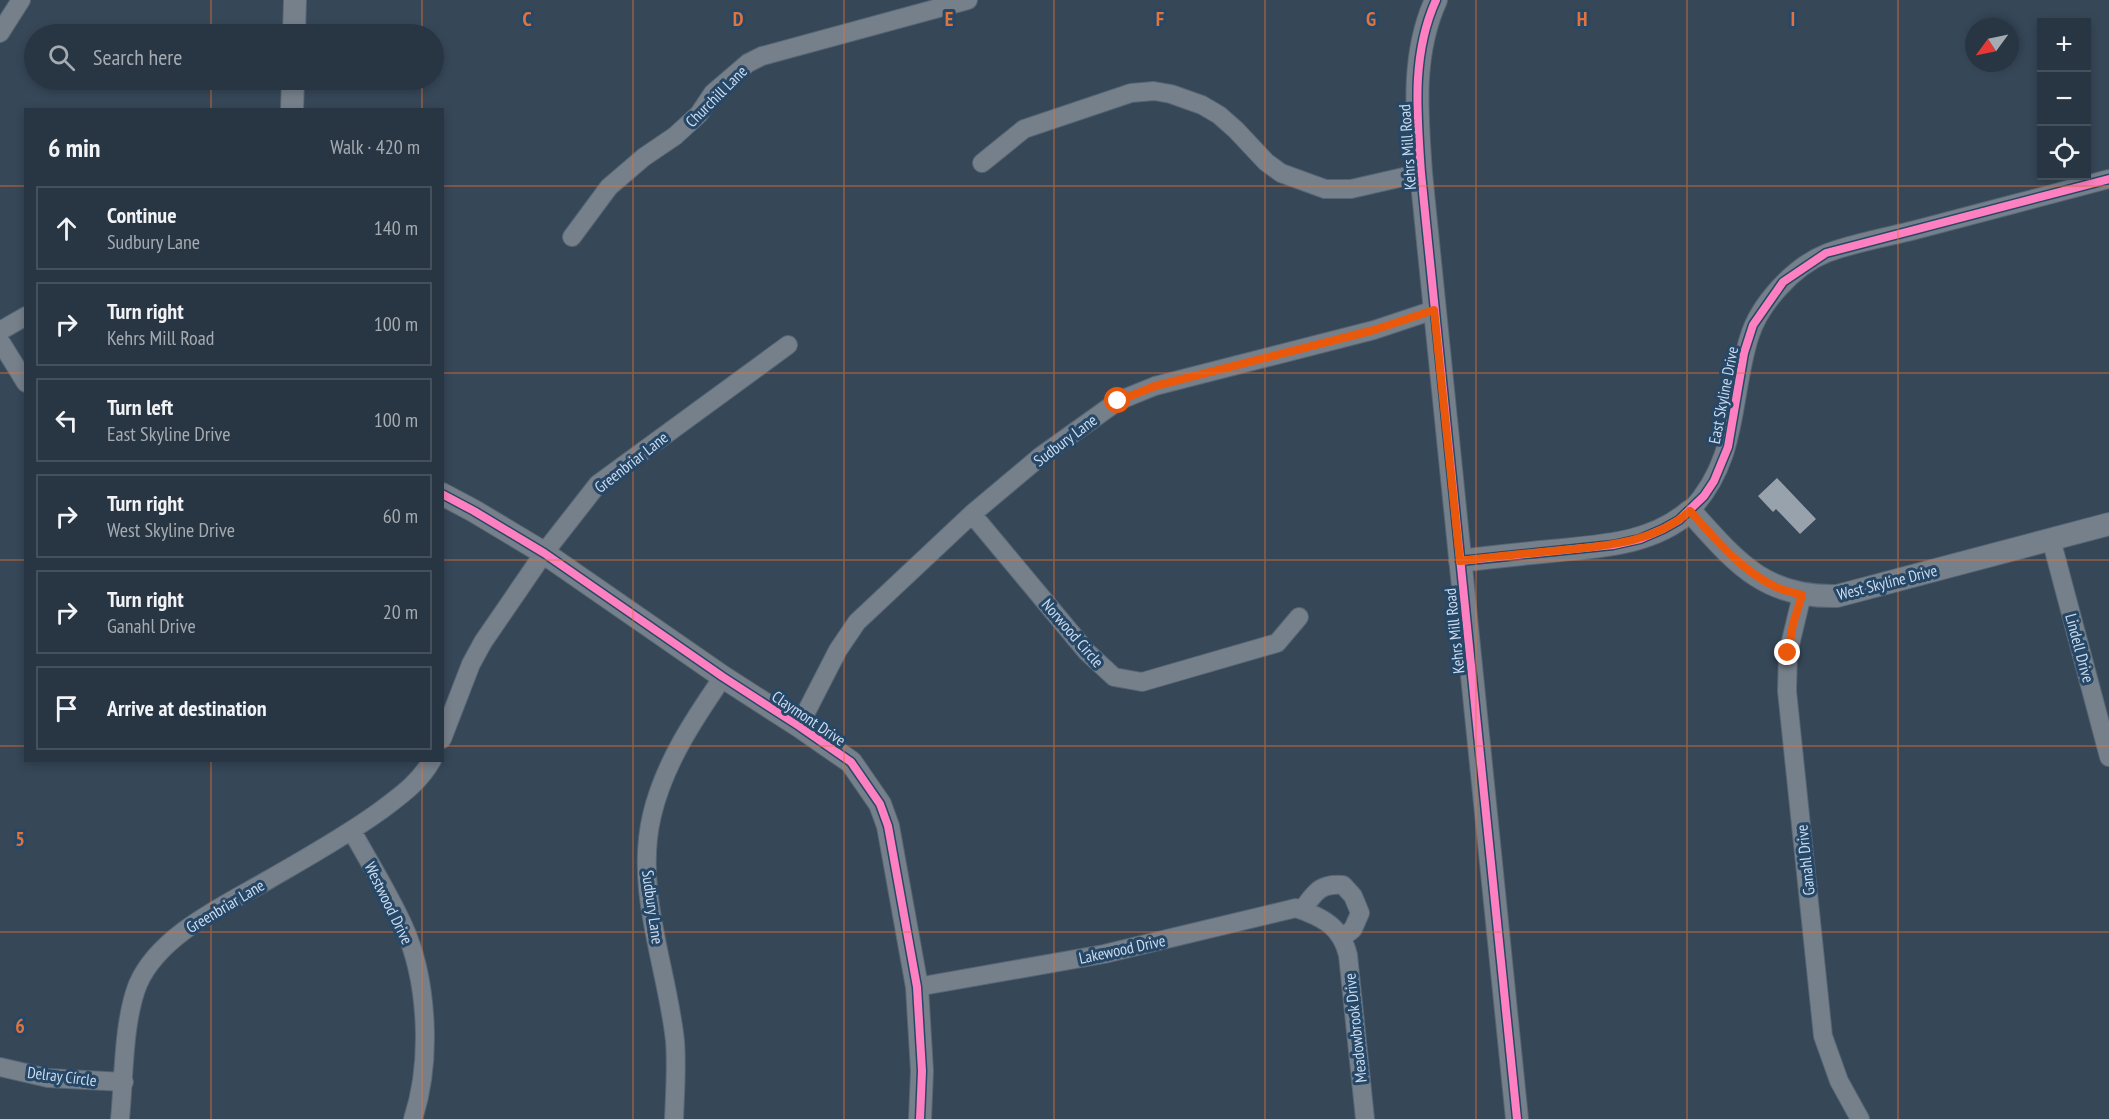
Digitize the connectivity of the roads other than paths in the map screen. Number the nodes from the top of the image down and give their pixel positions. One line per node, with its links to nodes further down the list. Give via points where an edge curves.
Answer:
1 (21, 0): 6 (street)
2 (295, 0): 5 (street)
3 (968, 0): 12 (street, Churchill Lane, via 748,63 713,93 699,114 609,187)
4 (1436, 0): 10 (street, Kehrs Mill Road, via 1427,20 1418,75)
5 (294, 24)
6 (0, 33)
7 (293, 90): 8 (street)
8 (292, 108)
9 (982, 163): 10 (street, via 1024,129 1131,93 1154,91 1202,105 1236,130 1274,168 1325,189 1351,189)
10 (1421, 173): 13 (street, Kehrs Mill Road)
11 (2109, 179): 20 (street, East Skyline Drive, via 1826,253 1783,282 1752,325 1728,447 1714,481)
12 (572, 237)
13 (1434, 310): 21 (street, Sudbury Lane, via 1374,330 1155,386 1118,401 1041,456); 25 (street, Kehrs Mill Road)
14 (24, 317): 15 (street)
15 (0, 331)
16 (0, 340): 18 (street)
17 (788, 345): 24 (street, Greenbriar Lane, via 598,484)
18 (24, 380)
19 (444, 495): 24 (street, Claymont Drive)
20 (1690, 511): 25 (street, East Skyline Drive, via 1663,530 1613,545); 26 (street, West Skyline Drive, via 1758,577)
21 (972, 514): 27 (street, Norwood Circle, via 1087,652 1114,677 1142,682 1277,643); 29 (street, Sudbury Lane, via 856,622)
22 (2109, 524): 23 (street, West Skyline Drive)
23 (2051, 539): 26 (street, West Skyline Drive, via 1837,596); 31 (street, Lindell Drive)
24 (544, 553): 28 (street, Claymont Drive); 30 (street, Greenbriar Lane, via 483,642)
25 (1460, 561): 45 (street, Kehrs Mill Road)
26 (1802, 595): 46 (street, Ganahl Drive, via 1788,653 1787,691 1823,1036 1839,1081)
27 (1299, 618)
28 (723, 677): 29 (street, Claymont Drive); 42 (street, Sudbury Lane, via 676,752 652,813 649,835 648,895 675,1042)
29 (799, 726): 37 (street, Claymont Drive, via 851,762 880,804 888,826)
30 (444, 734)
31 (2109, 757)
32 (431, 762): 33 (street, Greenbriar Lane, via 415,784)
33 (352, 831): 39 (street, Greenbriar Lane, via 189,926 152,962 132,1005); 41 (street, Westwood Drive, via 390,898 414,954 424,1032 421,1088)
34 (1302, 910): 35 (street, Lakewood Drive); 36 (street, via 1318,889 1343,885 1360,913 1353,929); 37 (street, Lakewood Drive, via 1296,908 1104,954)
35 (1325, 919): 36 (street, Meadowbrook Drive)
36 (1342, 938): 44 (street, Meadowbrook Drive)
37 (917, 987): 43 (street, Claymont Drive, via 922,1071)
38 (0, 1066): 39 (street, Delray Circle, via 48,1078)
39 (124, 1082): 40 (street, Greenbriar Lane)
40 (120, 1119)
41 (413, 1119)
42 (674, 1119)
43 (920, 1119)
44 (1365, 1119)
45 (1517, 1119)
46 (1860, 1119)

